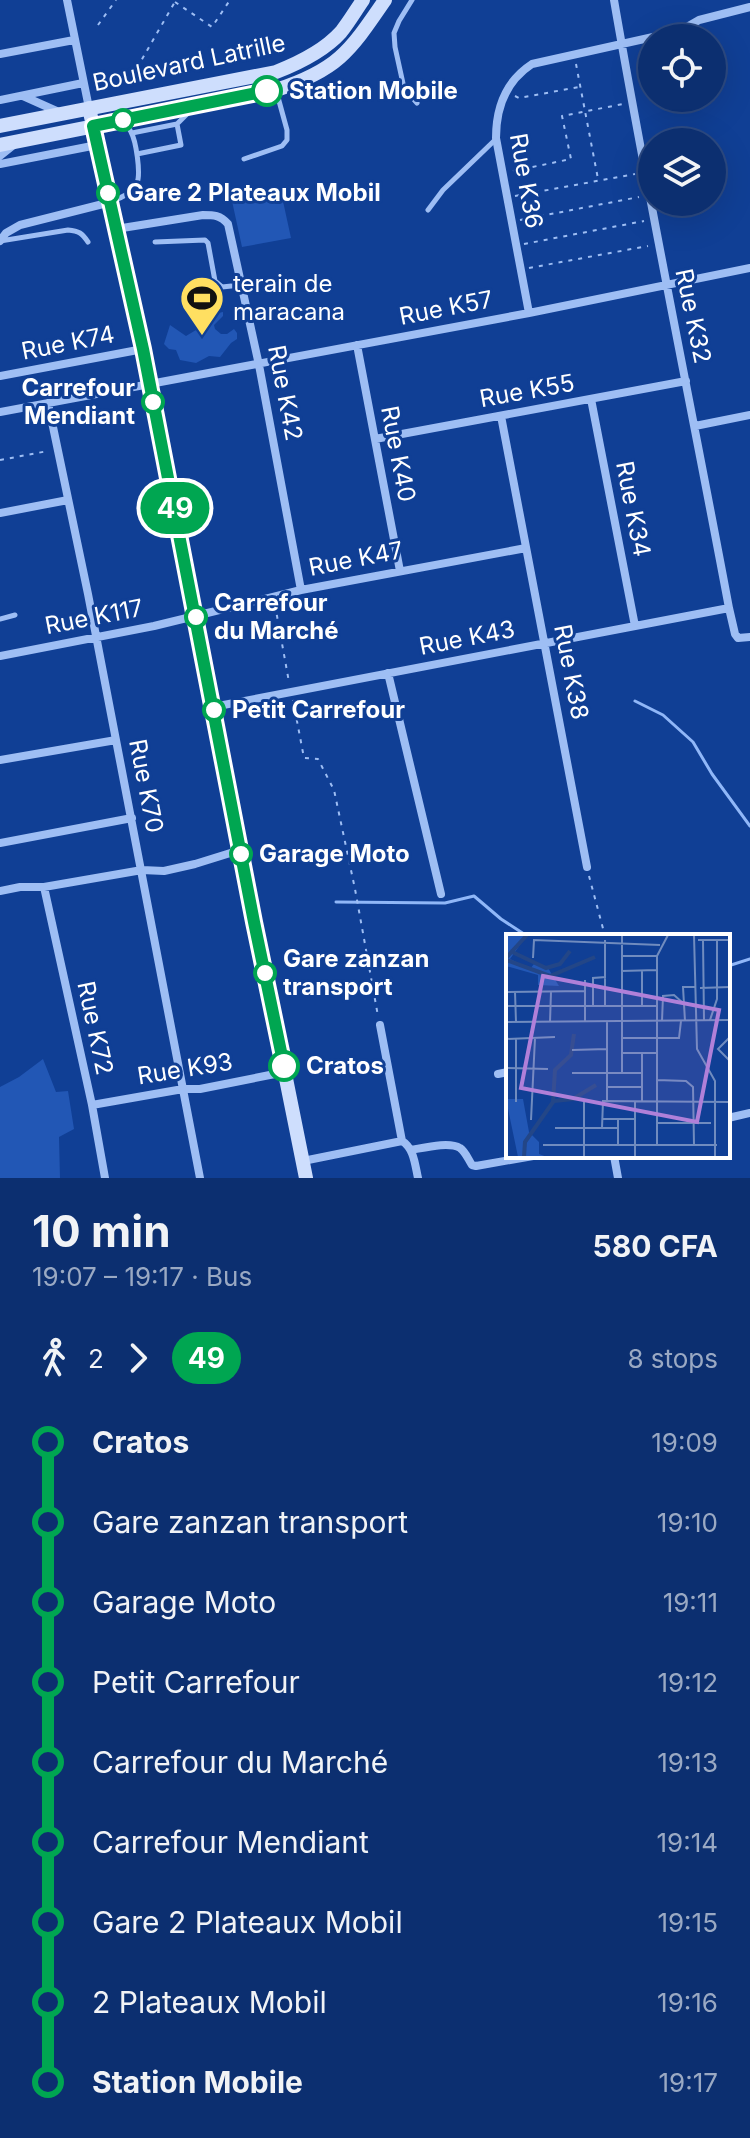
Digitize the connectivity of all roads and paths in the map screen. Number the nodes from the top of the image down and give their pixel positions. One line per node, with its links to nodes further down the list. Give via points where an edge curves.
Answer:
1 (67, 0): 11 (street)
2 (116, 0): 10 (path)
3 (230, 0): 8 (path, via 212,27)
4 (363, 0): 25 (street, Boulevard Latrille, via 340,33 294,65)
5 (385, 0): 18 (street, Boulevard Latrille, via 339,59 317,75)
6 (412, 0): 23 (lane, via 394,33 404,88)
7 (614, 0): 12 (street, Rue K32)
8 (176, 1): 15 (path)
9 (750, 7): 12 (street, Rue K36)
10 (98, 25)
11 (74, 40): 14 (street); 16 (street)
12 (622, 44): 13 (street, Rue K36); 22 (street, Rue K32)
13 (574, 53): 17 (path); 19 (street, Rue K36, via 532,64)
14 (0, 54)
15 (137, 68)
16 (83, 83): 20 (street); 25 (street)
17 (581, 87): 19 (path, via 519,98); 26 (path)
18 (276, 90): 24 (street, Boulevard Latrille); 40 (lane, via 287,140)
19 (507, 91): 34 (street, Rue K36, via 497,112)
20 (21, 95): 21 (street); 27 (street)
21 (0, 100)
22 (632, 102): 26 (path); 33 (street, Rue K32)
23 (417, 103)
24 (195, 106): 28 (street, Boulevard Latrille); 29 (lane)
25 (89, 108): 27 (street, Boulevard Latrille); 31 (street)
26 (585, 111): 42 (path, via 562,116 571,159); 44 (path)
27 (62, 114): 30 (street, Boulevard Latrille)
28 (117, 121): 31 (street, Boulevard Latrille); 32 (lane)
29 (177, 124): 32 (lane); 38 (lane, via 181,145)
30 (0, 126)
31 (93, 126): 35 (street, Boulevard Latrille); 37 (street)
32 (132, 133): 38 (lane)
33 (638, 137)
34 (496, 138): 42 (street, Rue K36); 48 (lane)
35 (17, 142): 36 (street, Boulevard Latrille); 39 (street)
36 (0, 145)
37 (97, 145): 41 (street); 47 (street)
38 (137, 154): 47 (lane, via 135,188)
39 (0, 156)
40 (244, 159)
41 (0, 164)
42 (504, 172): 45 (street, Rue K36)
43 (638, 173): 44 (path)
44 (598, 181): 45 (path)
45 (508, 198): 51 (street, Rue K36)
46 (638, 198): 51 (path)
47 (111, 202): 52 (street); 53 (street, via 20,225)
48 (428, 210)
49 (652, 216): 50 (street, Rue K32)
50 (653, 220): 56 (street, Rue K32); 57 (path)
51 (513, 221): 57 (street, Rue K36)
52 (116, 229): 61 (street, Rue K42, via 203,215 222,218 228,224); 64 (street)
53 (0, 241): 54 (lane, via 68,230 78,231)
54 (88, 242)
55 (155, 242): 61 (lane, via 205,240 215,281 222,287)
56 (657, 244): 59 (path); 60 (street, Rue K32)
57 (517, 246): 59 (street, Rue K36)
58 (750, 268): 60 (street, Rue K57)
59 (522, 269): 62 (street, Rue K36)
60 (667, 284): 62 (street, Rue K57); 67 (street, Rue K32)
61 (242, 285): 65 (street, Rue K42)
62 (529, 313): 63 (street, Rue K57)
63 (357, 345): 65 (street, Rue K57); 75 (street, Rue K40)
64 (143, 349): 66 (street, Rue K74); 68 (street)
65 (259, 365): 68 (street, Rue K57); 82 (street, Rue K42)
66 (0, 376)
67 (686, 381): 69 (street, Rue K55); 74 (street, Rue K32)
68 (150, 384): 70 (street, Rue K57); 86 (street)
69 (591, 399): 73 (street, Rue K55); 88 (street, Rue K34)
70 (48, 403): 71 (street, Rue K57); 76 (street, Rue K70)
71 (0, 412)
72 (750, 415): 74 (street)
73 (501, 416): 75 (street, Rue K55); 80 (street, Rue K38)
74 (695, 426): 84 (street, Rue K32)
75 (375, 439): 81 (street, Rue K40)
76 (57, 449): 77 (path); 78 (street, Rue K70)
77 (0, 460)
78 (68, 500): 79 (street); 89 (street, Rue K70)
79 (0, 513)
80 (526, 548): 81 (street, Rue K47); 91 (street, Rue K38)
81 (400, 571): 82 (street, Rue K47)
82 (301, 590): 83 (street, Rue K47)
83 (274, 597): 86 (street, Rue K47); 94 (path)
84 (729, 608): 88 (street, Rue K43); 90 (street, Rue K32, via 735,634)
85 (15, 615): 87 (lane)
86 (195, 615): 89 (street, Rue K117); 95 (street)
87 (0, 619)
88 (635, 626): 91 (street, Rue K43)
89 (96, 637): 92 (street, Rue K117); 96 (street, Rue K70)
90 (750, 637)
91 (545, 643): 93 (street, Rue K43); 101 (street, Rue K38)
92 (0, 656)
93 (388, 673): 94 (street, Rue K43); 105 (street)
94 (291, 692): 95 (street, Rue K43); 107 (path, via 304,758 318,759 334,790)
95 (213, 707): 100 (street)
96 (116, 740): 97 (street); 98 (street, Rue K70)
97 (0, 760)
98 (132, 818): 99 (street); 102 (street, Rue K70)
99 (0, 843)
100 (240, 850): 102 (street, via 180,868); 108 (street)
101 (587, 867): 106 (path)
102 (142, 870): 103 (street); 111 (street, Rue K70)
103 (44, 887): 104 (street); 112 (street, Rue K72)
104 (0, 891)
105 (441, 894)
106 (604, 934)
107 (380, 1025): 115 (street)
108 (285, 1072): 111 (street, Rue K93); 119 (street)
109 (506, 1072): 110 (street)
110 (498, 1074)
111 (183, 1089): 112 (street, Rue K93); 121 (street, Rue K70)
112 (92, 1105): 120 (street, Rue K72)
113 (750, 1113): 114 (street)
114 (730, 1118)
115 (402, 1141): 116 (street); 119 (street)
116 (411, 1150): 117 (street, via 456,1146 476,1166); 123 (street)
117 (522, 1158)
118 (614, 1158): 124 (street)
119 (303, 1161): 122 (street)
120 (105, 1178)
121 (200, 1178)
122 (306, 1178)
123 (418, 1178)
124 (618, 1178)

